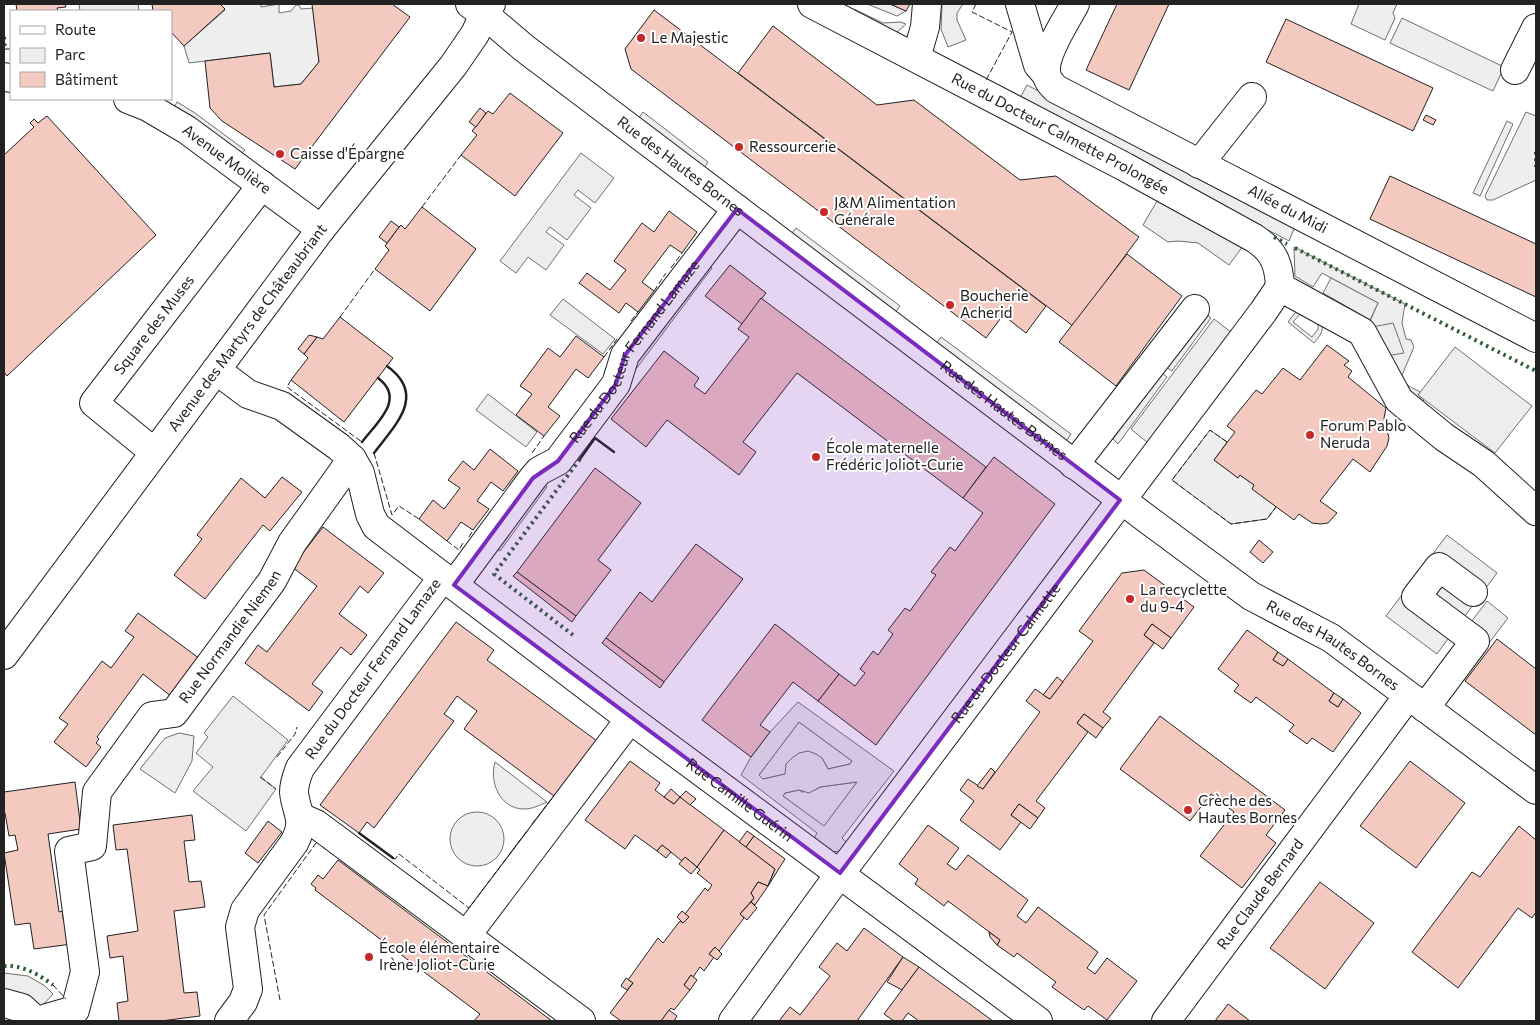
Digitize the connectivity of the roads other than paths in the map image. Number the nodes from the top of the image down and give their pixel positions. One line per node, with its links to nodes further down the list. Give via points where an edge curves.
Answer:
1 (927, 4): 7 (street)
2 (1020, 4): 9 (street, Allée du Midi, via 1038,65)
3 (1075, 4): 9 (street, via 1050,52)
4 (824, 6): 16 (street, Rue du Docteur Calmette Prolongée, via 1254,238 1273,256)
5 (482, 7): 14 (street, Rue des Hautes Bornes, via 524,48); 15 (street, Avenue des Martyrs de Châteaubriant, via 475,34 453,66)
6 (1536, 28): 8 (street)
7 (919, 48)
8 (1515, 70)
9 (1046, 74): 12 (street, Allée du Midi, via 1056,89)
10 (1252, 97): 12 (street)
11 (130, 100): 13 (street, Avenue Molière, via 173,121)
12 (1199, 164): 18 (street, Allée du Midi)
13 (262, 185): 15 (street, Avenue Molière); 20 (street, Square des Muses, via 94,403)
14 (738, 209): 22 (street, Rue des Hautes Bornes); 25 (street, Rue du Docteur Fernand Lamaze, via 625,355 616,384 558,461 539,471)
15 (321, 229): 19 (street, Avenue des Martyrs de Châteaubriant)
16 (1280, 287): 23 (street, Rue du Docteur Calmette); 24 (street, via 1362,332 1399,400 1484,464)
17 (1195, 309): 22 (street)
18 (1536, 338)
19 (216, 370): 20 (street, Avenue des Martyrs de Châteaubriant); 21 (street, Rue du Docteur Fernand Lamaze, via 248,394 282,406)
20 (154, 452): 27 (street, Avenue des Martyrs de Châteaubriant)
21 (352, 459): 25 (street, Rue du Docteur Fernand Lamaze, via 360,473 376,526); 36 (street, Rue Normandie Niemen, via 292,543 272,581 174,713 152,716 97,792 92,846 69,851 85,972 75,1010)
22 (1074, 465): 23 (street, Rue des Hautes Bornes)
23 (1120, 500): 28 (street, Rue des Hautes Bornes, via 1251,596 1331,638); 32 (street, Rue du Docteur Calmette)
24 (1536, 511)
25 (448, 581): 29 (street, Rue Camille Guérin); 31 (street, Rue du Docteur Fernand Lamaze, via 300,768 294,793)
26 (1473, 592): 28 (street, Rue Claude Bernard, via 1439,566 1416,597 1475,641)
27 (4, 655)
28 (1417, 702): 30 (street, Rue des Hautes Bornes); 41 (street, Rue Claude Bernard)
29 (630, 719): 32 (street, Rue Camille Guérin); 33 (street)
30 (1536, 790)
31 (300, 817): 33 (street, via 316,824); 37 (street, Rue du Docteur Fernand Lamaze, via 300,829 294,843 241,920 248,989 244,1002)
32 (840, 873): 39 (street, Rue du Docteur Calmette); 40 (street, Rue Camille Guérin)
33 (466, 936): 38 (street)
34 (4, 1003): 35 (street, via 22,1008)
35 (36, 1021)
36 (42, 1021)
37 (229, 1021)
38 (581, 1021)
39 (733, 1021)
40 (1038, 1021)
41 (1166, 1021)

